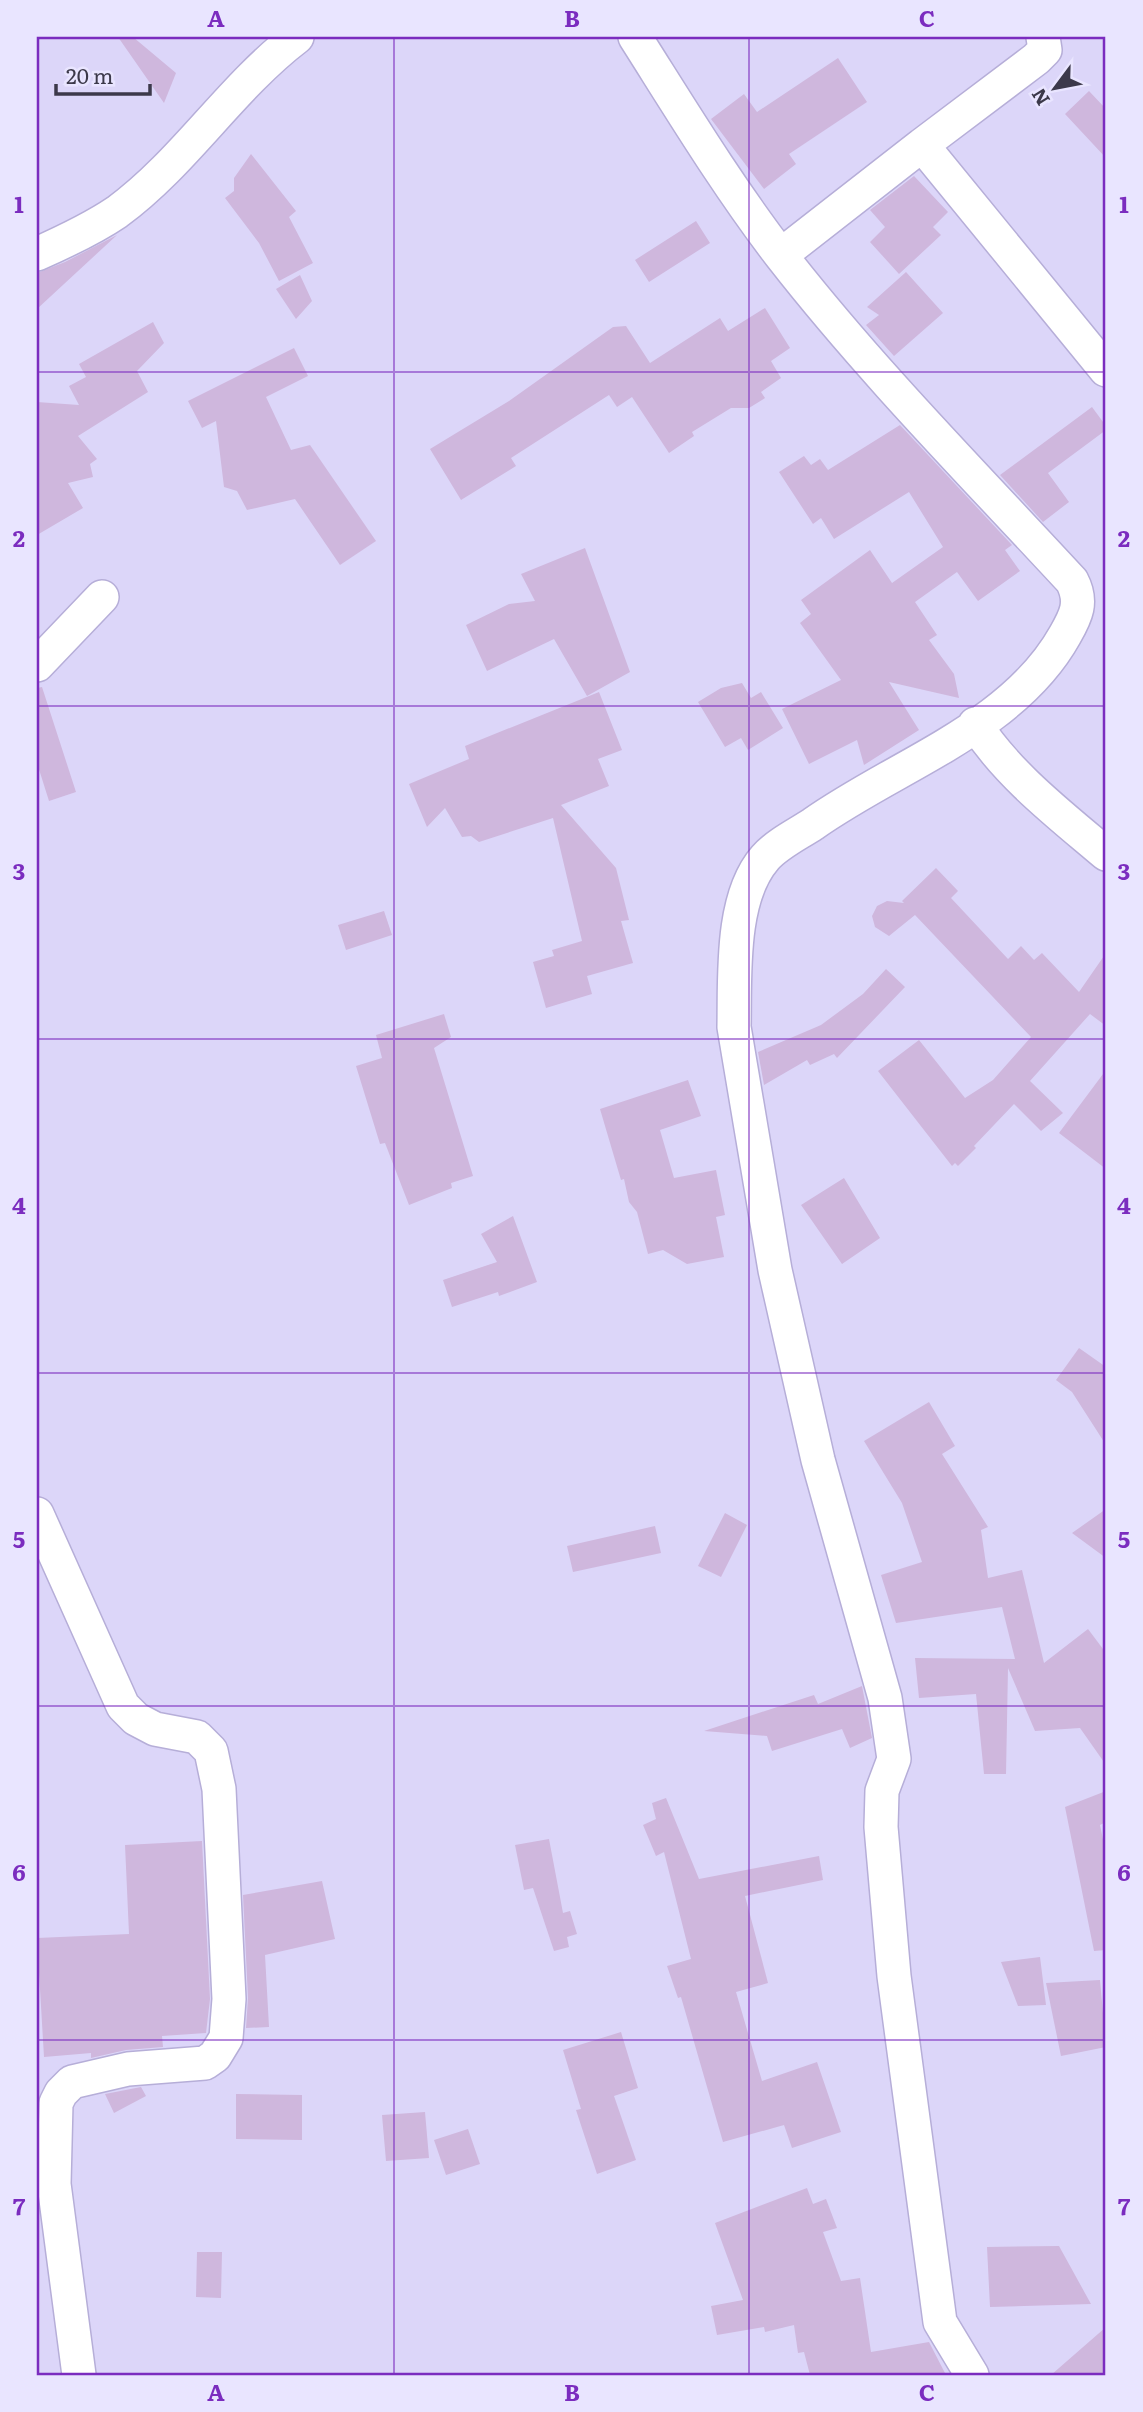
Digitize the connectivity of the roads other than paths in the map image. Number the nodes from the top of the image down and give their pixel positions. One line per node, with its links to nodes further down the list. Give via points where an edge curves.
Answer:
1 (297, 37): 5 (street, via 271,56 176,159 117,211)
2 (635, 37): 6 (street, via 716,165)
3 (1043, 37): 4 (street, via 1045,50 1036,59)
4 (922, 145): 6 (street); 7 (street)
5 (37, 254)
6 (781, 256): 10 (street, via 837,325 1072,581 1077,592 1078,609 1045,667 1015,698)
7 (1106, 370)
8 (102, 597): 9 (street)
9 (37, 665)
10 (975, 724): 11 (street, via 1007,767); 14 (street, via 831,811 765,857 745,890 734,1027 775,1270 812,1433 885,1698 894,1759 882,1791 881,1827 894,1976 940,2322)
11 (1106, 854)
12 (37, 1514): 13 (street, via 122,1706 155,1729 197,1737 211,1751 219,1803 229,1999 226,2038 205,2063 128,2069 72,2082 56,2103 54,2184)
13 (79, 2375)
14 (972, 2375)

